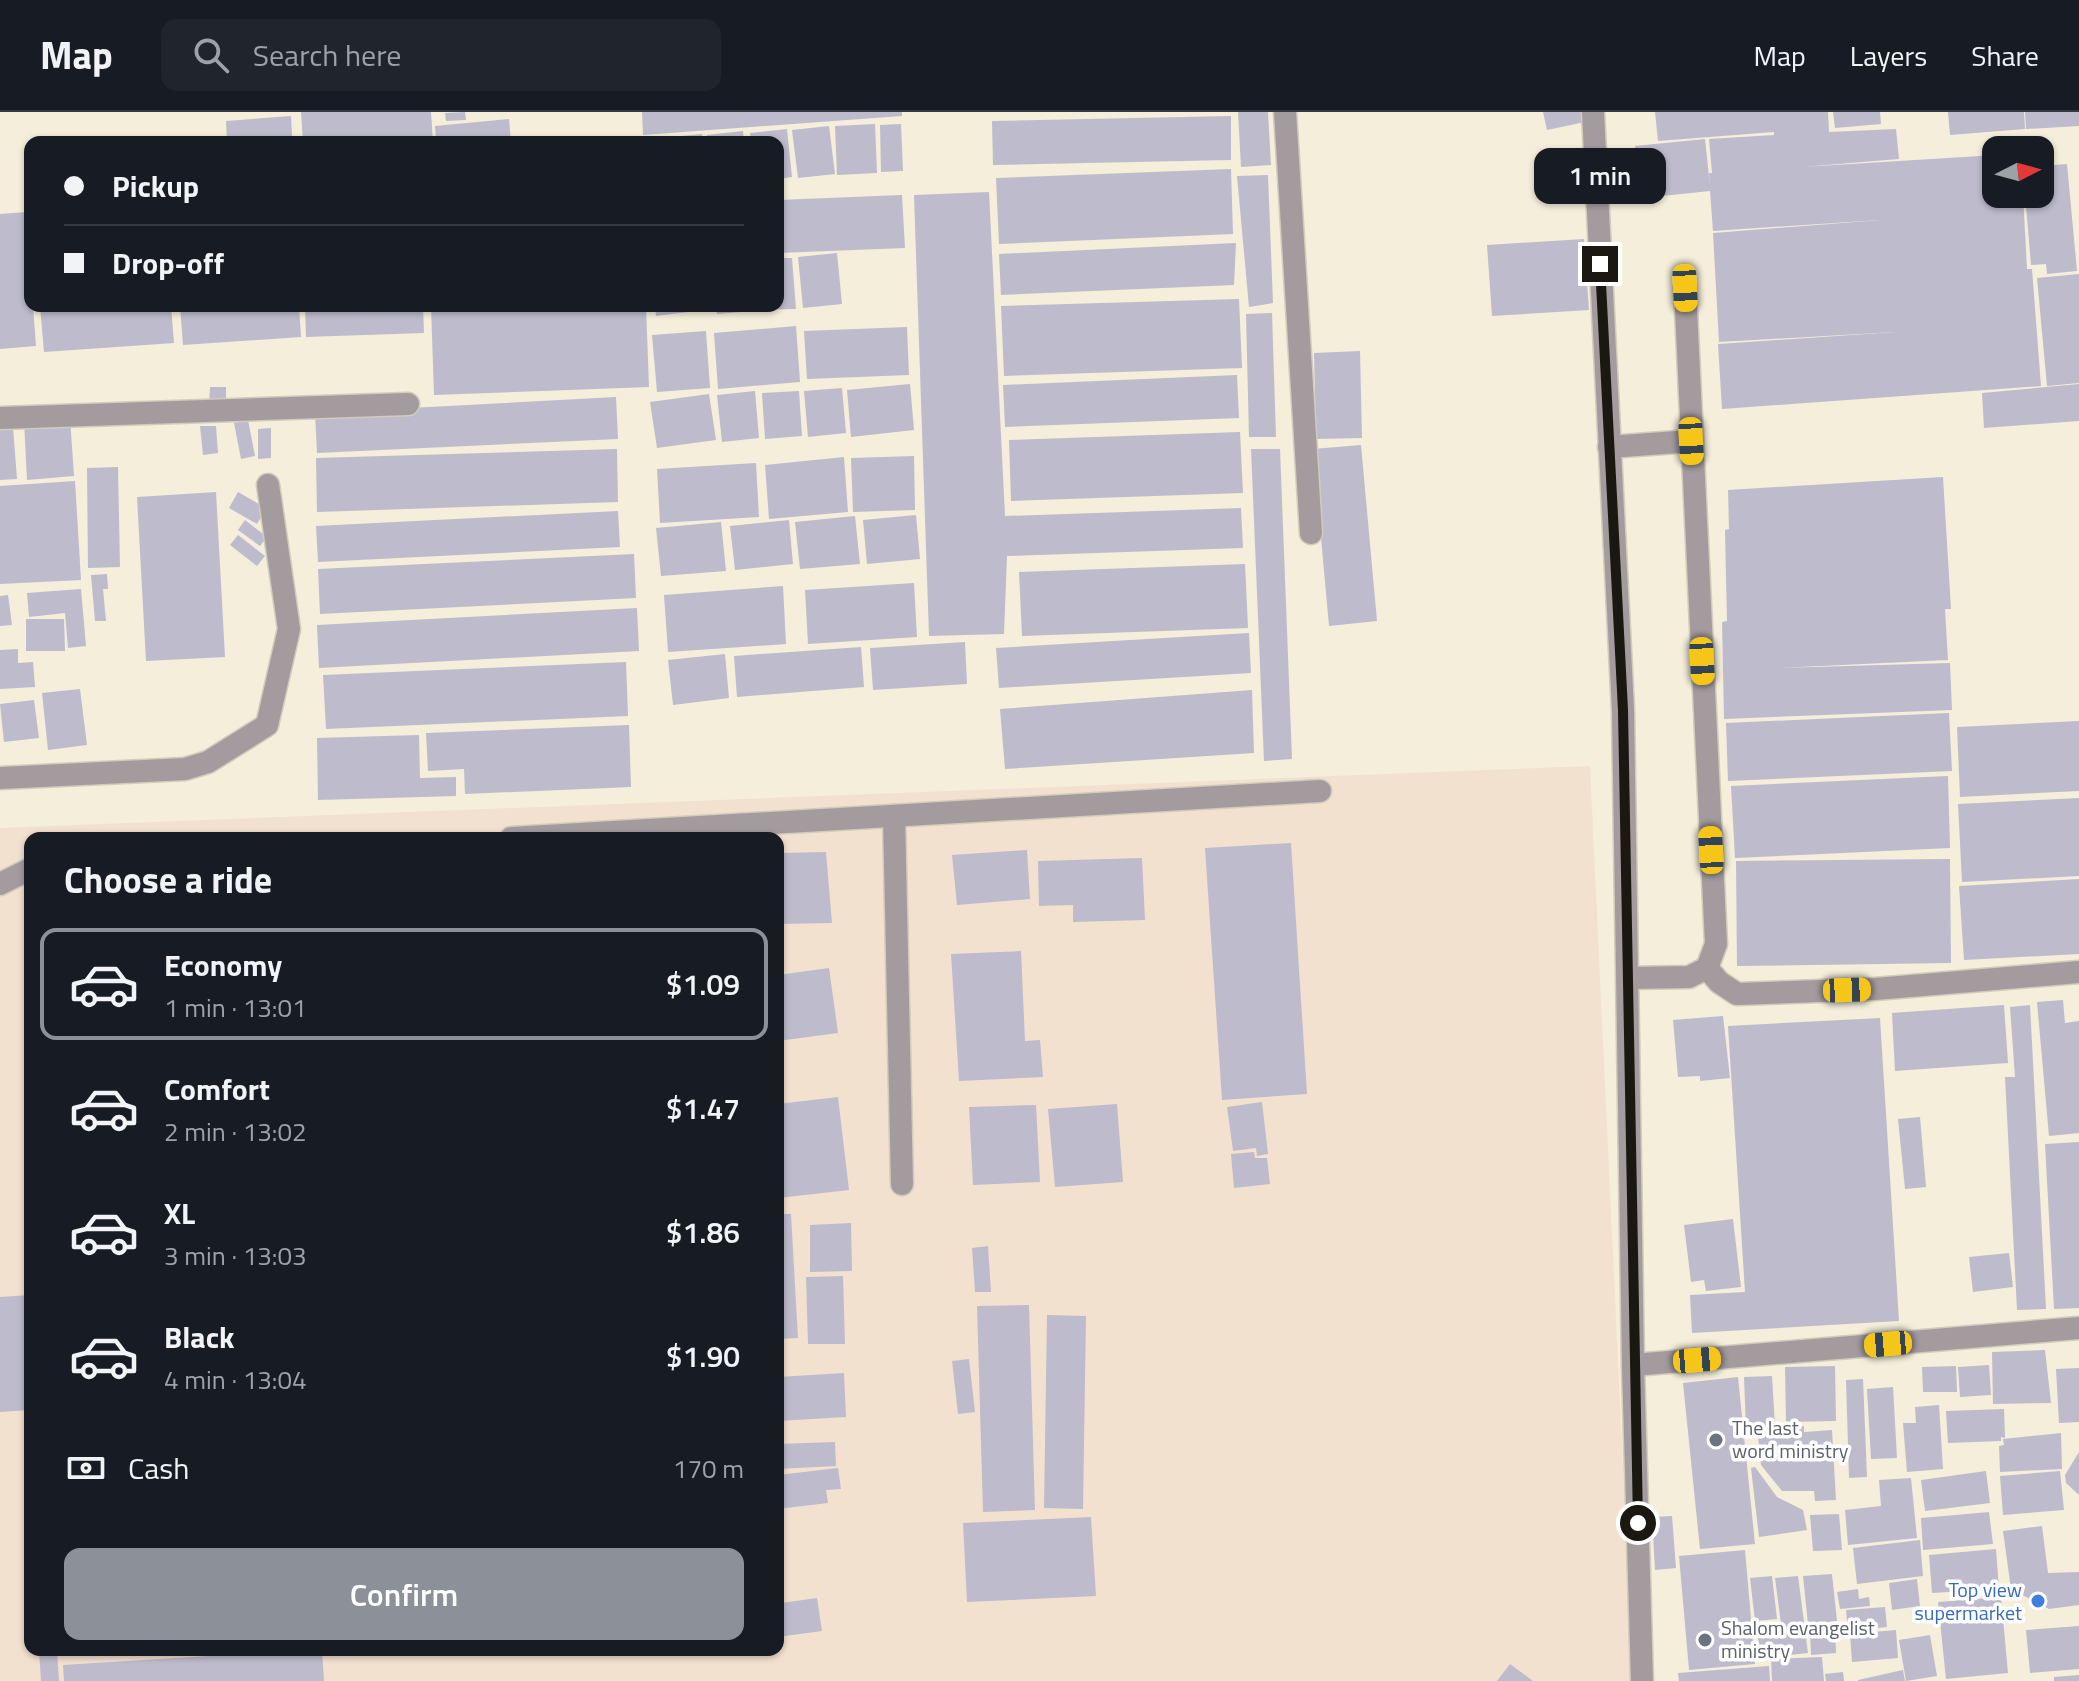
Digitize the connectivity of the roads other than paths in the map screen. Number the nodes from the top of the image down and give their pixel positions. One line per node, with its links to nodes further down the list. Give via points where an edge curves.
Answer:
1 (1285, 112): 9 (lane)
2 (1593, 112): 7 (lane)
3 (1685, 288): 6 (lane)
4 (408, 404): 5 (lane)
5 (0, 418)
6 (1691, 441): 7 (lane); 16 (lane, via 1716,944)
7 (1609, 447): 18 (lane, via 1623,710)
8 (268, 485): 10 (lane, via 289,629 267,725 208,762 185,769)
9 (1311, 533)
10 (0, 778)
11 (1320, 791): 12 (lane)
12 (894, 816): 13 (lane); 19 (lane)
13 (615, 832)
14 (24, 872): 15 (lane)
15 (0, 884)
16 (1707, 968): 17 (lane, via 1737,994); 18 (lane, via 1689,977)
17 (2079, 972)
18 (1628, 978): 21 (lane)
19 (902, 1184)
20 (2079, 1328): 21 (lane)
21 (1633, 1365): 22 (lane)
22 (1642, 1681)

